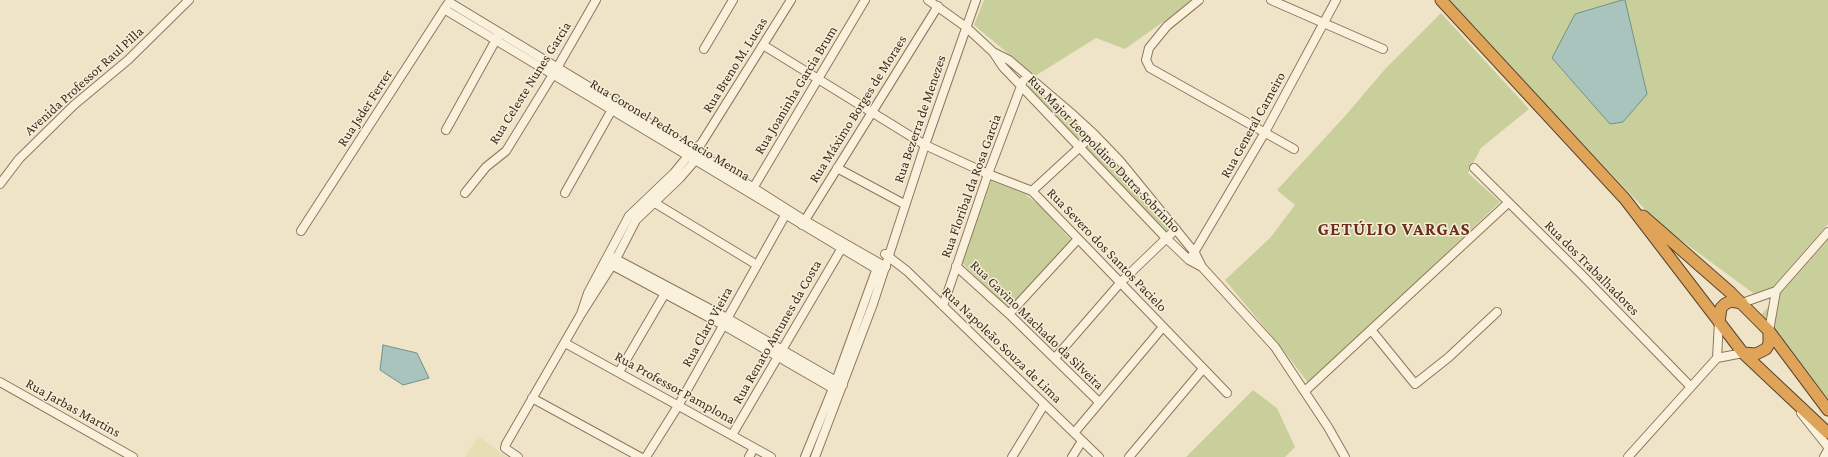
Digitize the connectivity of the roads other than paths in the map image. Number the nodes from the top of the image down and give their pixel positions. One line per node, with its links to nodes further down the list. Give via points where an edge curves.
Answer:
1 (189, 0): 37 (street, Avenida Professor Raul Pilla, via 128,60 74,104 19,159)
2 (596, 0): 21 (street, Rua Celeste Nunes Garcia)
3 (733, 0): 18 (street)
4 (790, 0): 17 (street, Rua Breno M. Lucas)
5 (865, 0): 23 (street, Rua Joaninha Garcia Brum)
6 (928, 0): 13 (street, Rua Major Leopoldino Dutra Sobrinho)
7 (976, 0): 15 (street, Rua Bezerra de Menezes)
8 (1199, 0): 29 (street, via 1158,37 1149,48 1146,60 1150,68 1164,77)
9 (1271, 0): 14 (street)
10 (1336, 0): 14 (street, Rua General Carneiro)
11 (1441, 0): 42 (highway)
12 (448, 4): 16 (street, Rua Coronel Pedro Acacio Menna); 49 (street, Rua Jsder Ferrer)
13 (938, 6): 15 (street, Rua Major Leopoldino Dutra Sobrinho); 26 (street, Rua Máximo Borges de Moraes)
14 (1324, 22): 19 (street); 29 (street, Rua General Carneiro)
15 (966, 27): 20 (street, Rua Major Leopoldino Dutra Sobrinho); 30 (street, Rua Bezerra de Menezes)
16 (498, 37): 21 (street, Rua Coronel Pedro Acacio Menna); 27 (street)
17 (763, 45): 23 (street, Rua Severo dos Santos Pacielo); 33 (street, Rua Breno M. Lucas)
18 (704, 49)
19 (1382, 49)
20 (993, 52): 22 (street, Rua Major Leopoldino Dutra Sobrinho, via 1009,60); 24 (street, Rua Major Leopoldino Dutra Sobrinho, via 1003,67)
21 (555, 72): 25 (street, Rua Coronel Pedro Acacio Menna); 40 (street, Rua Celeste Nunes Garcia, via 506,151 486,167)
22 (1026, 75): 24 (street, Rua Floribal da Rosa Garcia); 28 (street, Rua Major Leopoldino Dutra Sobrinho)
23 (818, 78): 26 (street, Rua Severo dos Santos Pacielo); 38 (street, Rua Joaninha Garcia Brum)
24 (1021, 85): 31 (street, Rua Major Leopoldino Dutra Sobrinho); 36 (street, Rua Floribal da Rosa Garcia)
25 (614, 107): 33 (street, Rua Coronel Pedro Acacio Menna); 41 (street)
26 (872, 111): 30 (street, Rua Severo dos Santos Pacielo); 34 (street, Rua Máximo Borges de Moraes)
27 (446, 130)
28 (1094, 134): 31 (street); 48 (street, Rua Major Leopoldino Dutra Sobrinho)
29 (1264, 134): 32 (street); 54 (street, Rua General Carneiro)
30 (924, 145): 36 (street, Rua Severo dos Santos Pacielo); 45 (street, Rua Bezerra de Menezes)
31 (1080, 147): 39 (street); 51 (street, Rua Major Leopoldino Dutra Sobrinho)
32 (1294, 149)
33 (695, 155): 38 (street, Rua Coronel Pedro Acacio Menna); 43 (street)
34 (837, 168): 45 (street); 47 (street, Rua Máximo Borges de Moraes)
35 (1474, 168): 44 (street, Rua dos Trabalhadores)
36 (988, 174): 39 (street, Rua Severo dos Santos Pacielo); 59 (street, Rua Floribal da Rosa Garcia)
37 (0, 184)
38 (753, 190): 46 (street, Rua Coronel Pedro Acacio Menna)
39 (1032, 191): 52 (street, Rua Severo dos Santos Pacielo)
40 (465, 193)
41 (565, 193)
42 (1625, 199): 65 (highway); 70 (highway)
43 (650, 201): 57 (street); 58 (street)
44 (1508, 203): 72 (street); 82 (street, Rua dos Trabalhadores)
45 (904, 204): 55 (street, Rua Bezerra de Menezes)
46 (787, 212): 47 (street, Rua Coronel Pedro Acacio Menna); 58 (street, Rua Claro Vieira)
47 (803, 223): 53 (street, Rua Coronel Pedro Acacio Menna)
48 (1176, 229): 51 (street); 54 (street, Rua Major Leopoldino Dutra Sobrinho)
49 (301, 231)
50 (1828, 232): 64 (street)
51 (1166, 238): 56 (street, Rua Major Leopoldino Dutra Sobrinho); 62 (street)
52 (1078, 239): 62 (street, Rua Severo dos Santos Pacielo); 68 (street)
53 (843, 246): 61 (street, Rua Coronel Pedro Acacio Menna); 75 (street, Rua Renato Antunes da Costa)
54 (1195, 253): 56 (street, Rua General Carneiro); 60 (street, Rua Major Leopoldino Dutra Sobrinho)
55 (887, 255): 61 (street, Rua Bezerra de Menezes); 66 (street, Rua Napoleão Souza de Lima)
56 (1189, 260): 60 (street, Rua Major Leopoldino Dutra Sobrinho)
57 (610, 261): 63 (street); 74 (street)
58 (757, 265): 69 (street, Rua Claro Vieira)
59 (956, 266): 66 (street, Rua Floribal da Rosa Garcia); 68 (street, Rua Gavino Machado da Silveira)
60 (1202, 267): 84 (street, Rua Major Leopoldino Dutra Sobrinho, via 1275,348)
61 (881, 268): 83 (street, Rua Bezerra de Menezes)
62 (1121, 282): 71 (street, Rua Severo dos Santos Pacielo); 77 (street)
63 (667, 291): 69 (street); 80 (street)
64 (1776, 291): 65 (street); 73 (street)
65 (1742, 303): 70 (highway, via 1731,301 1725,304 1721,308); 73 (highway)
66 (943, 306): 89 (street, Rua Napoleão Souza de Lima)
67 (1497, 312): 72 (street, via 1415,384)
68 (1009, 314): 77 (street, Rua Gavino Machado da Silveira)
69 (725, 321): 75 (street); 90 (street, Rua Claro Vieira)
70 (1719, 322): 76 (highway); 78 (street)
71 (1163, 327): 79 (street, Rua Severo dos Santos Pacielo); 88 (street)
72 (1372, 331): 84 (street)
73 (1769, 331): 76 (highway, via 1769,344 1766,349 1756,354); 91 (highway)
74 (565, 343): 80 (street, Rua Professor Pamplona); 87 (street)
75 (780, 353): 83 (street); 94 (street, Rua Renato Antunes da Costa)
76 (1743, 354): 78 (street); 86 (highway)
77 (1055, 358): 88 (street, Rua Gavino Machado da Silveira)
78 (1717, 358): 82 (street)
79 (1203, 369): 85 (street, Rua Severo dos Santos Pacielo); 111 (street)
80 (619, 372): 90 (street, Rua Professor Pamplona)
81 (0, 382): 100 (street, Rua Jarbas Martins)
82 (1690, 386): 113 (street)
83 (838, 387): 95 (street, Rua Bezerra de Menezes); 97 (street, Rua Bezerra de Menezes)
84 (1305, 391): 112 (street, Rua Major Leopoldino Dutra Sobrinho)
85 (1227, 393)
86 (1787, 395): 93 (highway); 99 (street)
87 (532, 398): 101 (street, via 505,448); 102 (street)
88 (1099, 402): 92 (street)
89 (1044, 405): 92 (street, Rua Napoleão Souza de Lima); 108 (street)
90 (678, 406): 94 (street, Rua Professor Pamplona); 103 (street, Rua Claro Vieira)
91 (1828, 410)
92 (1074, 433): 96 (street, Rua Napoleão Souza de Lima)
93 (1828, 433)
94 (732, 435): 98 (street, Rua Professor Pamplona)
95 (812, 441): 97 (street); 106 (street, Rua Bezerra de Menezes)
96 (1082, 441): 109 (street); 110 (street, Rua Napoleão Souza de Lima)
97 (820, 444): 107 (street, Rua Bezerra de Menezes)
98 (754, 448): 104 (street); 105 (street, Rua Professor Pamplona)
99 (1828, 448): 114 (street)
100 (133, 457)
101 (518, 457)
102 (640, 457)
103 (646, 457)
104 (749, 457)
105 (771, 457)
106 (805, 457)
107 (815, 457)
108 (1012, 457)
109 (1072, 457)
110 (1099, 457)
111 (1129, 457)
112 (1346, 457)
113 (1628, 457)
114 (1824, 457)

